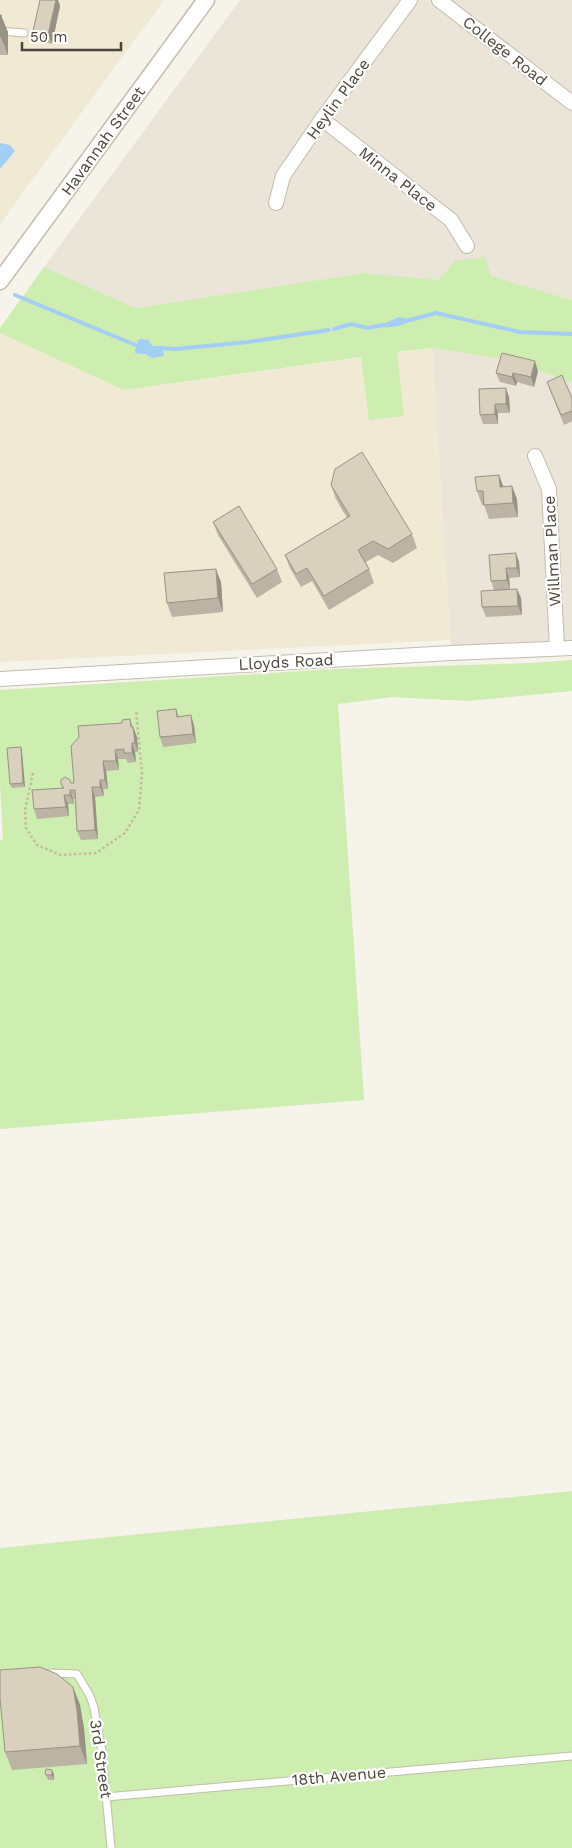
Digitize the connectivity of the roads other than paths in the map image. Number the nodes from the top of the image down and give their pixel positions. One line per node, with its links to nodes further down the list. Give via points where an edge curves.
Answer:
1 (206, 0): 10 (street, Havannah Street)
2 (410, 0): 7 (street, Heylin Place)
3 (438, 0): 6 (street, College Road)
4 (0, 31): 5 (lane)
5 (24, 33)
6 (572, 103)
7 (322, 119): 8 (street, Heylin Place, via 283,176); 9 (street, Minna Place, via 450,220)
8 (276, 203)
9 (467, 246)
10 (0, 281)
11 (534, 456): 12 (street, Willman Place, via 548,489)
12 (557, 648): 13 (street, Lloyds Road); 14 (street, Lloyds Road)
13 (572, 648)
14 (0, 679)
15 (42, 1673): 17 (lane, 3rd Street, via 77,1674 90,1696 102,1752)
16 (572, 1756): 17 (lane, 18th Avenue)
17 (106, 1797): 18 (lane, 3rd Street)
18 (111, 1848)

